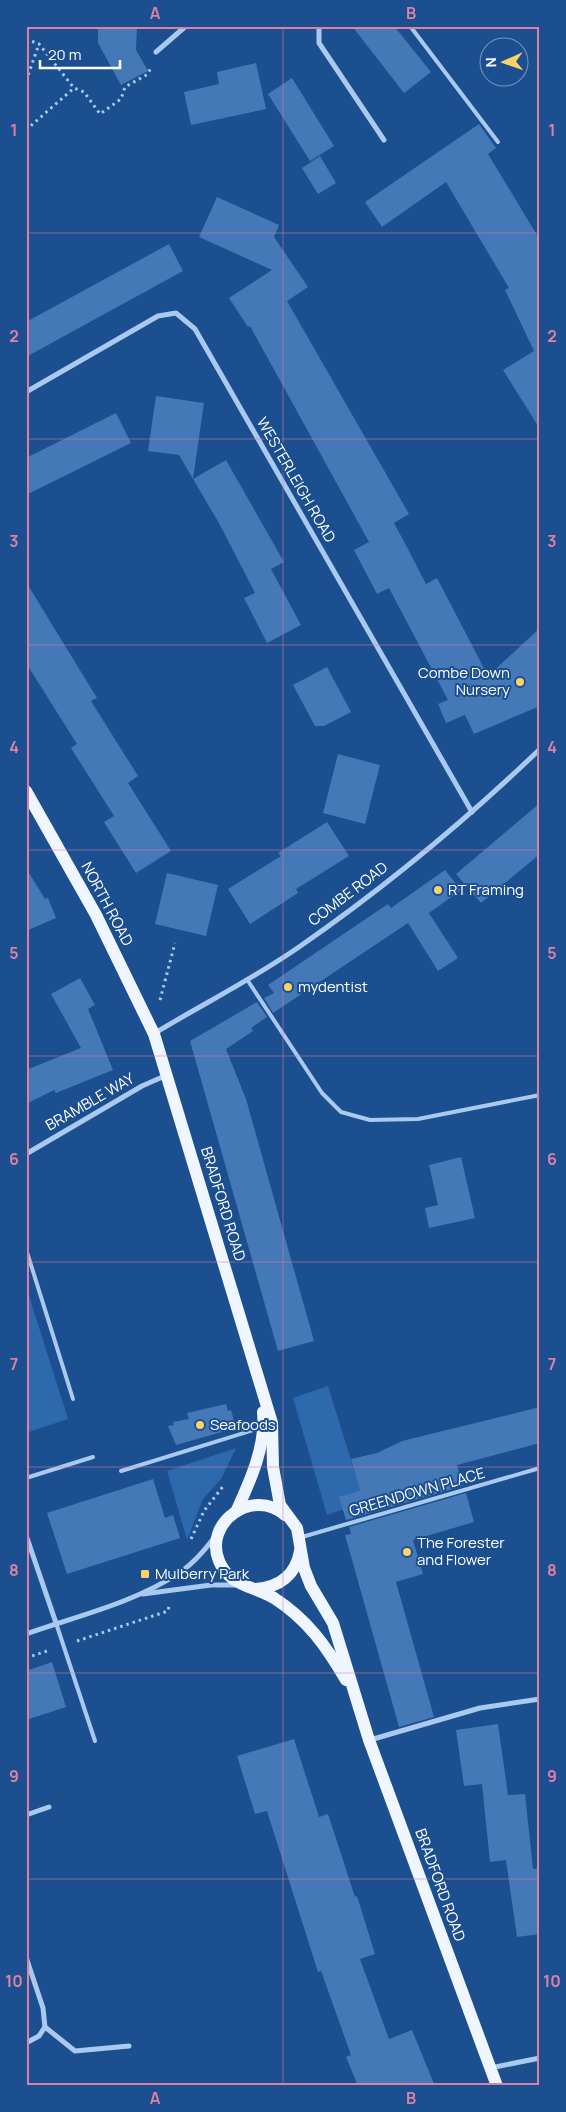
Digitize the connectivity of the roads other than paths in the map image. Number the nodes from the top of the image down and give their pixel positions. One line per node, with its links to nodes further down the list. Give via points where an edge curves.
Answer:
1 (186, 26): 4 (street)
2 (319, 26): 5 (street, via 319,43)
3 (410, 26): 6 (lane)
4 (156, 52)
5 (384, 140)
6 (498, 142)
7 (26, 392): 10 (street, WESTERLEIGH ROAD, via 158,316 176,313 195,329)
8 (540, 749): 10 (street, COMBE ROAD)
9 (26, 791): 12 (main road, NORTH ROAD, via 96,915)
10 (472, 812): 11 (street, COMBE ROAD, via 384,884)
11 (248, 981): 12 (street, COMBE ROAD); 14 (lane, via 322,1093 341,1112 370,1120 409,1120)
12 (154, 1034): 13 (main road, BRADFORD ROAD)
13 (168, 1075): 15 (street, BRAMBLE WAY, via 142,1086); 18 (main road, BRADFORD ROAD, via 260,1384)
14 (540, 1095)
15 (26, 1154)
16 (26, 1249): 17 (lane)
17 (73, 1399)
18 (268, 1425): 21 (lane); 23 (main road, BRADFORD ROAD); 24 (main road, BRADFORD ROAD, via 275,1486 280,1505)
19 (94, 1457): 22 (lane)
20 (540, 1468): 27 (lane, GREENDOWN PLACE)
21 (121, 1471)
22 (26, 1478)
23 (237, 1510): 24 (main road, via 262,1504 280,1510); 25 (main road, BRADFORD ROAD)
24 (292, 1520): 27 (main road, BRADFORD ROAD)
25 (218, 1534): 28 (main road, BRADFORD ROAD, via 218,1560 225,1572); 30 (street, via 199,1557 180,1572)
26 (26, 1535): 31 (street)
27 (300, 1542): 29 (main road, via 297,1564 288,1577 268,1588); 33 (main road, BRADFORD ROAD, via 311,1586 333,1623 341,1644)
28 (241, 1585): 29 (main road, BRADFORD ROAD); 30 (street, via 211,1585)
29 (256, 1589): 33 (main road, BRADFORD ROAD, via 274,1598 314,1631 328,1648)
30 (135, 1595): 31 (street)
31 (56, 1623): 32 (street); 36 (lane)
32 (26, 1634)
33 (354, 1696): 35 (main road, BRADFORD ROAD)
34 (540, 1699): 35 (street, via 480,1708)
35 (369, 1740): 44 (main road, BRADFORD ROAD)
36 (95, 1741)
37 (50, 1807): 38 (street)
38 (26, 1815)
39 (26, 1957): 40 (street, via 43,2008)
40 (45, 2027): 41 (street, via 39,2036); 42 (street, via 75,2051)
41 (26, 2043)
42 (129, 2046)
43 (540, 2058): 44 (street)
44 (490, 2068): 45 (main road, BRADFORD ROAD)
45 (497, 2086)

